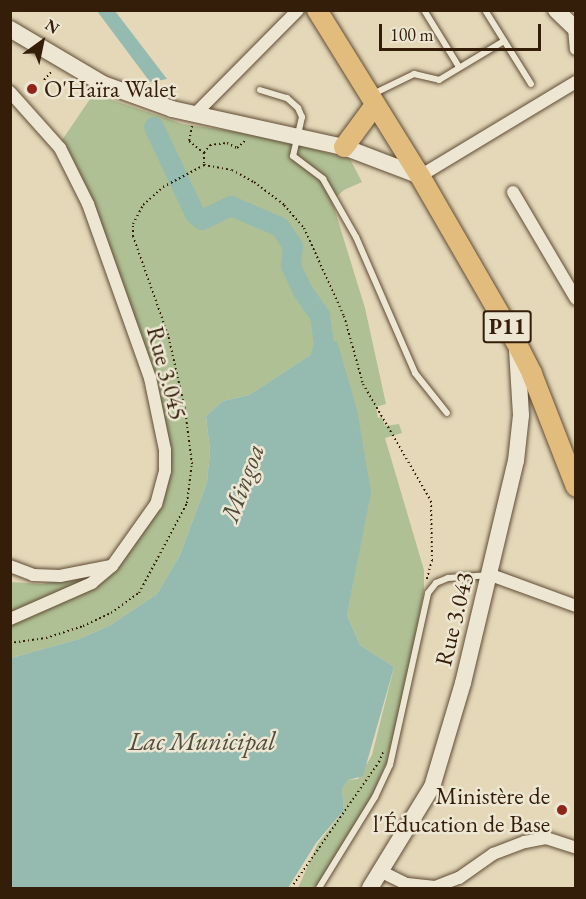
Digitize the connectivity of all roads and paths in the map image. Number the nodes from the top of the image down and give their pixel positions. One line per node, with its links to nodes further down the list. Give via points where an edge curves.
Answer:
1 (298, 10): 16 (street)
2 (317, 10): 15 (main road, P11)
3 (424, 10): 10 (lane)
4 (485, 10): 8 (lane)
5 (556, 10): 6 (street)
6 (575, 28): 9 (street)
7 (10, 29): 16 (street, via 103,84 172,109)
8 (504, 41): 10 (lane); 12 (lane)
9 (576, 49)
10 (459, 67): 15 (lane, via 435,81 414,74)
11 (576, 82): 22 (street)
12 (531, 84)
13 (260, 90): 18 (lane, via 287,98 298,108 302,117)
14 (10, 92): 29 (street, Rue 3.045, via 60,148 75,173 135,329 157,409 165,450 161,487 156,504)
15 (373, 100): 19 (main road); 22 (main road, P11)
16 (197, 113): 17 (street); 20 (path, via 188,132 189,141)
17 (249, 126): 18 (street); 20 (path, via 242,147 219,143)
18 (296, 136): 19 (street); 26 (lane, via 293,156 323,179 356,237 416,373)
19 (344, 147): 22 (street)
20 (204, 153): 21 (path)
21 (204, 165): 31 (path, via 232,170 254,182 284,204 304,228 344,316 363,384 431,501 432,560); 34 (path, via 143,204 133,224 133,236 168,334 185,409 192,464 187,503 139,593 111,614 83,626 46,638)
22 (420, 176): 25 (main road, P11)
23 (513, 192): 24 (street)
24 (576, 298)
25 (516, 342): 27 (main road, P11); 30 (street, Rue 3.043, via 520,427)
26 (447, 413)
27 (576, 488)
28 (10, 566): 29 (street, via 33,575 60,576)
29 (112, 566): 33 (street, Rue 3.045, via 92,583)
30 (491, 575): 32 (street); 37 (street, Rue 3.043, via 439,771); 39 (lane, via 448,579 436,583 428,593 390,765 375,797)
31 (427, 582)
32 (576, 606)
33 (10, 619)
34 (10, 643)
35 (387, 740): 38 (path, via 379,762)
36 (574, 849): 37 (street, via 546,838 511,846 459,878 435,886 407,884)
37 (381, 872): 40 (street, Rue 3.043)
38 (291, 888)
39 (319, 888)
40 (370, 888)

